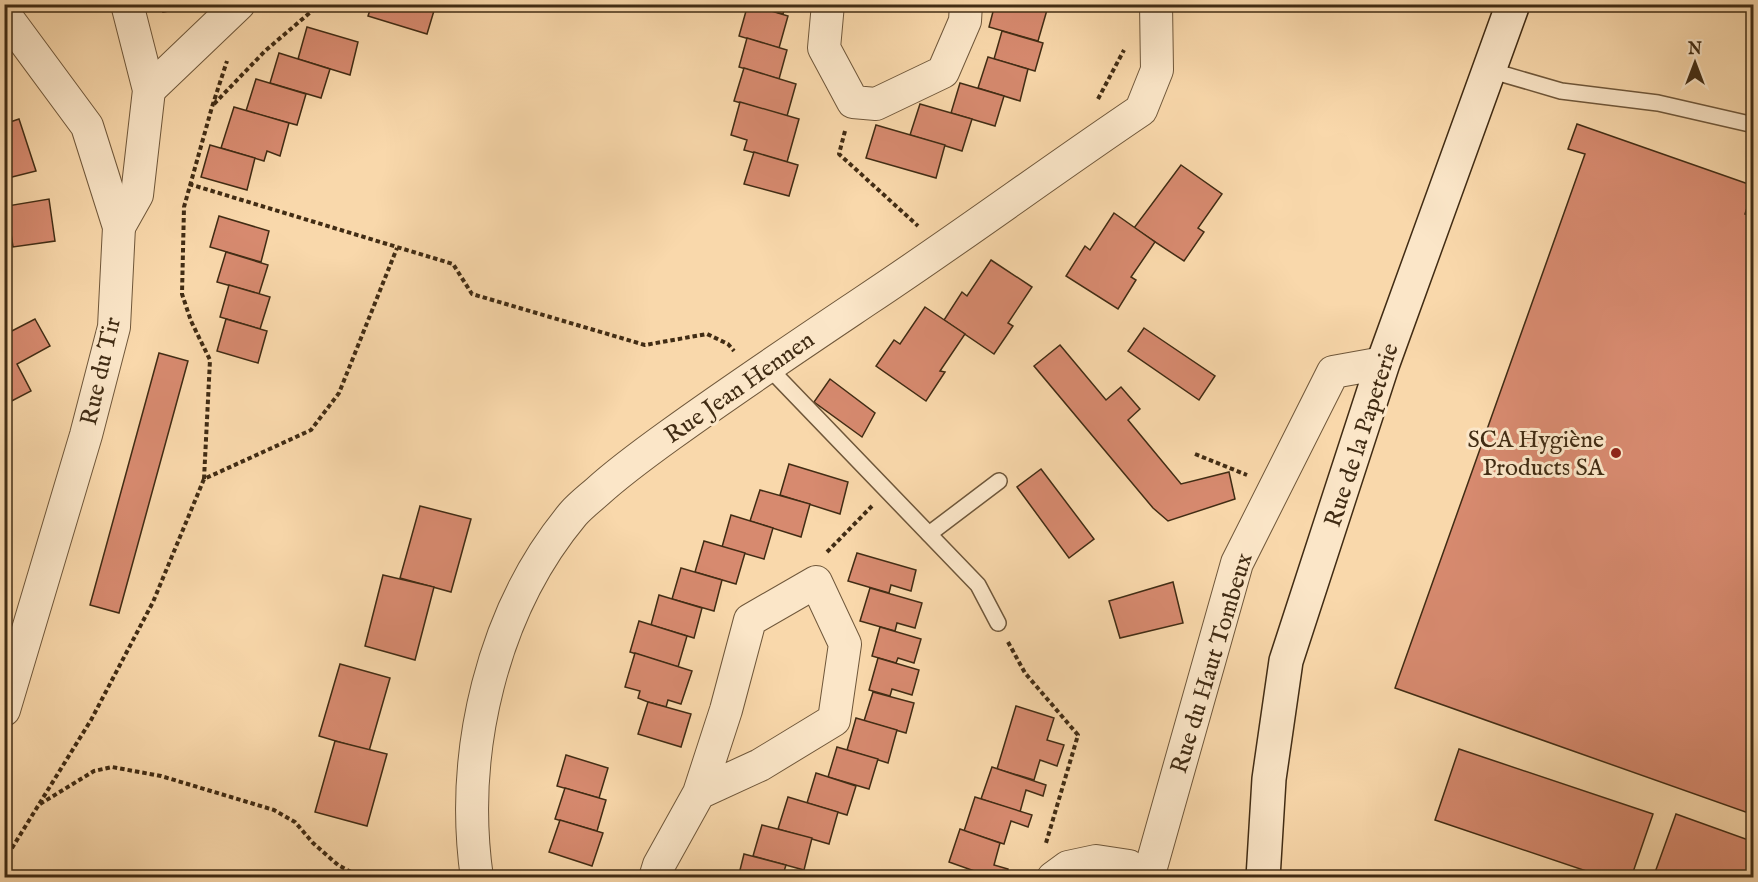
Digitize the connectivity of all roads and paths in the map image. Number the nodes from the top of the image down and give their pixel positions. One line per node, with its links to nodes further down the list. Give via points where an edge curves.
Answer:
1 (127, 4): 12 (street)
2 (239, 4): 12 (street)
3 (320, 4): 14 (path, via 264,51)
4 (828, 4): 13 (street, via 824,48)
5 (966, 4): 13 (street, via 965,21 943,72 876,104)
6 (1156, 4): 22 (street, Rue Jean Hennen, via 1157,70 1141,110)
7 (1513, 4): 11 (main road, Rue de la Papeterie)
8 (4, 18): 18 (street, Rue du Tir, via 11,22 87,126)
9 (1125, 48): 15 (path)
10 (231, 50): 14 (path)
11 (1489, 70): 16 (lane, via 1561,91 1658,103); 21 (main road, Rue de la Papeterie)
12 (149, 90): 18 (street, via 137,195)
13 (853, 102): 19 (path, via 839,154)
14 (212, 107): 17 (path)
15 (1094, 108)
16 (1754, 125)
17 (189, 184): 20 (path); 24 (path, via 184,207 182,294 210,360)
18 (119, 227): 31 (street, Rue du Tir, via 114,327)
19 (920, 228)
20 (397, 248): 22 (path, via 453,264 472,294 645,345 707,334 728,344); 24 (path, via 339,393 311,430)
21 (1383, 363): 26 (street, Rue du Haut Tombeux, via 1334,372); 41 (main road, Rue de la Papeterie, via 1286,661 1269,779)
22 (760, 370): 27 (lane); 37 (street, Rue Jean Hennen, via 621,470 574,512 537,563 489,675 477,741 474,790)
23 (1195, 454): 26 (path)
24 (204, 479): 33 (path, via 153,602 91,720)
25 (999, 482): 28 (lane)
26 (1276, 487): 40 (street, Rue du Haut Tombeux, via 1237,563)
27 (888, 491): 28 (lane); 29 (path, via 819,560)
28 (929, 534): 30 (lane, via 978,585)
29 (816, 582): 32 (street, via 750,620); 32 (street, via 845,644 834,720 760,765)
30 (998, 623): 34 (path, via 1025,673 1078,735)
31 (4, 710)
32 (699, 793): 38 (street)
33 (39, 805): 35 (path); 36 (path, via 94,771 112,767 137,771 274,810 296,822 338,865)
34 (1046, 844)
35 (4, 861)
36 (362, 878)
37 (477, 878)
38 (655, 878)
39 (1053, 878): 40 (street, via 1068,867 1096,861 1129,866)
40 (1147, 878)
41 (1263, 878)

